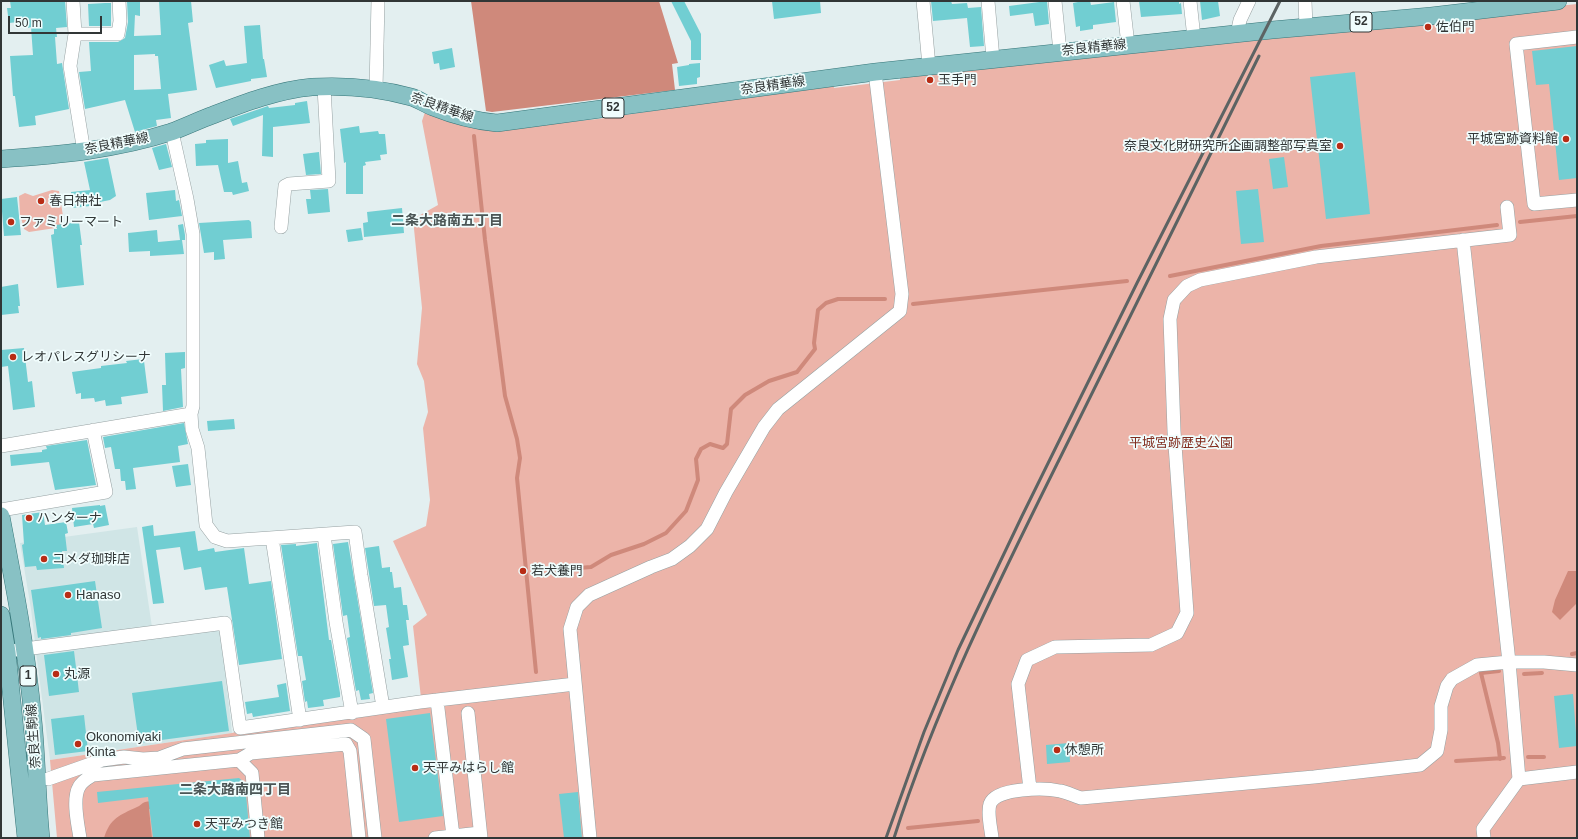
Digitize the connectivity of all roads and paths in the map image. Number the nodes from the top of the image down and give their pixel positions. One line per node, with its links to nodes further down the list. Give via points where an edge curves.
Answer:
1 (73, 1): 13 (street)
2 (118, 1): 13 (street, via 118,34)
3 (378, 1): 23 (street)
4 (923, 1): 20 (street)
5 (988, 1): 19 (street)
6 (1055, 1): 18 (street)
7 (1123, 1): 17 (street)
8 (1190, 1): 16 (street)
9 (1249, 1): 14 (street)
10 (1305, 1): 12 (street)
11 (1551, 1): 12 (main road, 奈良精華線 / 52, via 1431,16)
12 (1306, 27): 14 (main road, 奈良精華線 / 52)
13 (75, 34): 25 (street, via 70,66)
14 (1237, 34): 16 (main road, 奈良精華線 / 52)
15 (1577, 37): 27 (street, via 1516,44 1534,204)
16 (1194, 38): 17 (main road, 奈良精華線 / 52)
17 (1128, 45): 18 (main road, 奈良精華線 / 52)
18 (1060, 52): 19 (main road, 奈良精華線 / 52)
19 (993, 59): 20 (main road, 奈良精華線 / 52)
20 (929, 66): 21 (main road, 奈良精華線 / 52)
21 (875, 72): 23 (main road, 奈良精華線 / 52, via 497,123 474,121 412,97); 43 (street, via 902,294 900,311 778,409 764,427 707,529 690,546 672,559 589,595 577,607 570,629)
22 (324, 87): 23 (main road, 奈良精華線 / 52); 24 (main road, 奈良精華線 / 52, via 274,94 214,114); 29 (street, via 329,181 285,186)
23 (376, 90)
24 (172, 132): 25 (main road, 奈良精華線 / 52, via 133,143); 31 (street, via 193,234 194,391)
25 (84, 152): 26 (main road, 奈良精華線 / 52)
26 (1, 159)
27 (1577, 200)
28 (1507, 207): 30 (street, via 1510,235)
29 (281, 227)
30 (1462, 240): 41 (street); 53 (street, via 1316,257 1200,280 1187,286 1174,300 1170,320 1174,431 1187,613 1176,633 1150,645 1055,647 1027,660 1018,684)
31 (191, 414): 32 (street); 37 (street, via 208,530 215,537 227,541)
32 (93, 430): 33 (street); 34 (street, via 106,492)
33 (1, 446)
34 (1, 510)
35 (1, 516): 39 (main road, 奈良生駒線 / 1)
36 (324, 535): 37 (street); 45 (street, via 356,532 364,597); 46 (street)
37 (272, 538): 48 (street)
38 (1, 616): 40 (main road, 奈良生駒線 / 1)
39 (25, 649): 40 (street); 48 (street, via 225,623 240,728); 57 (main road, 奈良生駒線 / 1)
40 (4, 653): 56 (main road, 奈良生駒線 / 1)
41 (1509, 662): 42 (street); 52 (street); 53 (street, via 1477,665 1452,679 1447,686 1442,706 1442,730 1437,751 1420,765 1081,798 1061,791)
42 (1577, 665)
43 (575, 684): 44 (street); 63 (street)
44 (437, 700): 45 (street); 55 (street)
45 (383, 707): 46 (street)
46 (352, 713): 48 (street)
47 (468, 713): 54 (street)
48 (300, 720)
49 (239, 760): 58 (street, via 93,775 78,788 76,804); 59 (street, via 252,773); 60 (street, via 251,754 346,744 350,751)
50 (1577, 772): 52 (street)
51 (48, 779): 61 (street, via 102,760 124,757 159,758 183,749 351,730 364,739)
52 (1519, 779): 65 (street, via 1483,829)
53 (1030, 789): 64 (street, via 994,797 990,804)
54 (480, 835): 55 (street)
55 (453, 836): 62 (street)
56 (26, 838)
57 (41, 838)
58 (80, 838)
59 (258, 838)
60 (360, 838)
61 (375, 838)
62 (435, 838)
63 (590, 838)
64 (992, 838)
65 (1484, 838)

